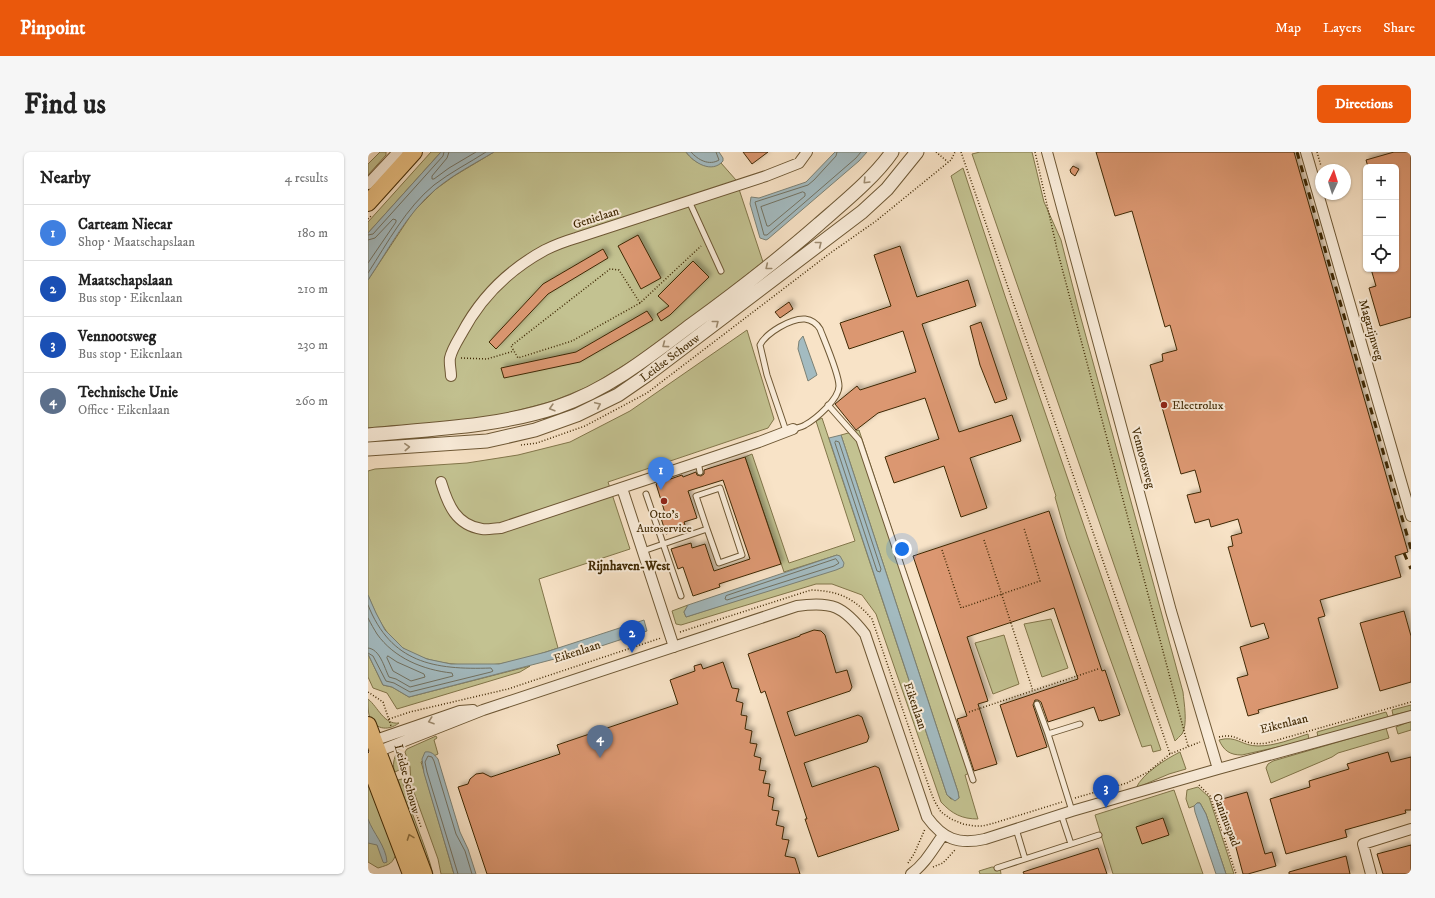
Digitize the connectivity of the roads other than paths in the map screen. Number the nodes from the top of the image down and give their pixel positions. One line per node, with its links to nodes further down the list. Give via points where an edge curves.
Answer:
1 (398, 152): 8 (street)
2 (414, 152): 10 (main road)
3 (807, 152): 9 (street, Genielaan, via 799,163)
4 (892, 152): 15 (street, Leidse Schouw, one-way to 15, via 846,201 790,249 651,356 614,380 558,407 501,421 459,428)
5 (917, 152): 16 (street, Leidse Schouw, one-way to 5, via 487,441 535,430 577,415 618,395 862,212 887,189)
6 (1047, 152): 34 (street, Vennootsweg, via 1169,603)
7 (1306, 152): 22 (street, Magazijnweg)
8 (368, 184)
9 (689, 201): 11 (lane); 12 (street, Genielaan, via 546,249 527,261 500,283 468,322 450,358)
10 (368, 203)
11 (722, 271)
12 (451, 376)
13 (828, 405): 14 (lane, via 805,426); 14 (lane, via 839,387 816,323 806,319 796,320 776,329 760,345 767,375); 35 (lane, via 859,440)
14 (789, 430): 19 (street, via 699,467)
15 (368, 435)
16 (368, 450)
17 (441, 482): 19 (street, via 446,499 455,515 467,524 483,530 501,528)
18 (705, 486): 20 (lane)
19 (622, 488): 25 (street)
20 (707, 492): 23 (lane, via 696,496); 23 (lane, via 720,488 742,555 719,563)
21 (646, 494): 24 (lane)
22 (1411, 516)
23 (707, 529): 24 (lane)
24 (663, 544): 25 (lane); 26 (lane)
25 (643, 551): 27 (street)
26 (681, 596)
27 (674, 647): 33 (street, Eikenlaan, via 483,710 460,711); 40 (street, Eikenlaan, via 797,606 814,603 840,609 865,634 927,817)
28 (1037, 704): 32 (lane)
29 (1411, 716): 34 (street, Eikenlaan)
30 (1080, 724): 32 (lane)
31 (368, 725): 33 (main road, Leidse Schouw)
32 (1048, 734): 36 (lane)
33 (371, 750): 46 (main road, Leidse Schouw); 47 (main road, Leidse Schouw, one-way to 33)
34 (1218, 769): 36 (street, Eikenlaan)
35 (973, 780)
36 (1072, 811): 37 (street, Eikenlaan)
37 (1061, 814): 38 (street, Eikenlaan); 42 (lane)
38 (1016, 829): 40 (street, Eikenlaan, via 971,842 958,841); 43 (lane)
39 (1411, 829): 48 (street, via 1362,844)
40 (943, 835): 45 (street, via 922,865)
41 (1099, 835): 42 (lane)
42 (1071, 844): 43 (lane)
43 (1025, 859): 44 (lane)
44 (996, 868)
45 (909, 869)
46 (411, 874)
47 (424, 874)
48 (1371, 874)

